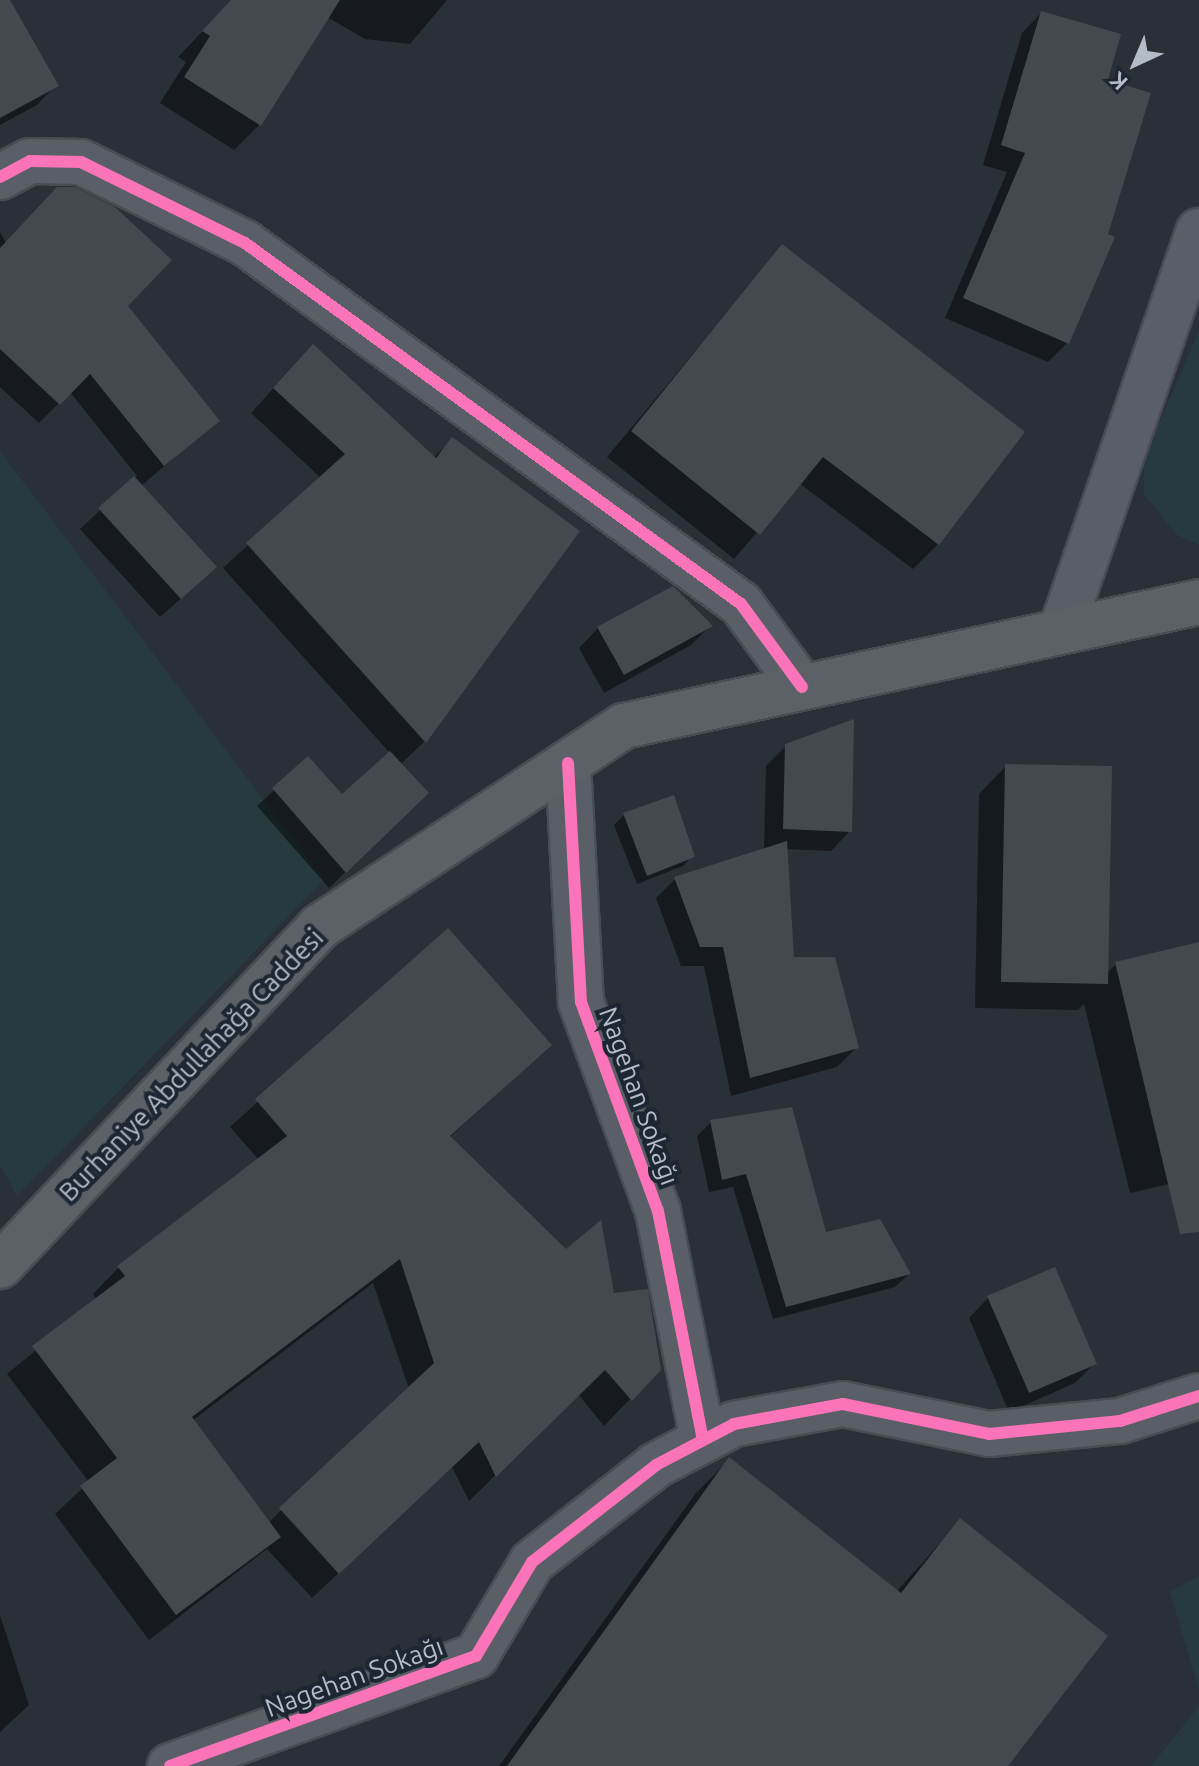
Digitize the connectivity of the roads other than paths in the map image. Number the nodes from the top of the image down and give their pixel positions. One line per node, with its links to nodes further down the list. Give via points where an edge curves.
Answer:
1 (0, 177): 5 (street, via 30,161 81,162 245,243 741,604)
2 (1199, 231): 4 (street)
3 (1199, 602): 4 (main road, Burhaniye Abdullahağa Caddesi)
4 (1062, 628): 5 (main road, Burhaniye Abdullahağa Caddesi)
5 (802, 687): 6 (main road, Burhaniye Abdullahağa Caddesi, via 624,726)
6 (568, 763): 7 (main road, Burhaniye Abdullahağa Caddesi, via 319,927); 9 (street, Nagehan Sokağı, via 581,1002 658,1211)
7 (0, 1266)
8 (1199, 1396): 9 (street, Nagehan Sokağı, via 1120,1421 989,1434 843,1404 734,1424)
9 (703, 1440): 10 (street, Nagehan Sokağı, via 656,1465 532,1562 476,1656)
10 (170, 1766)

